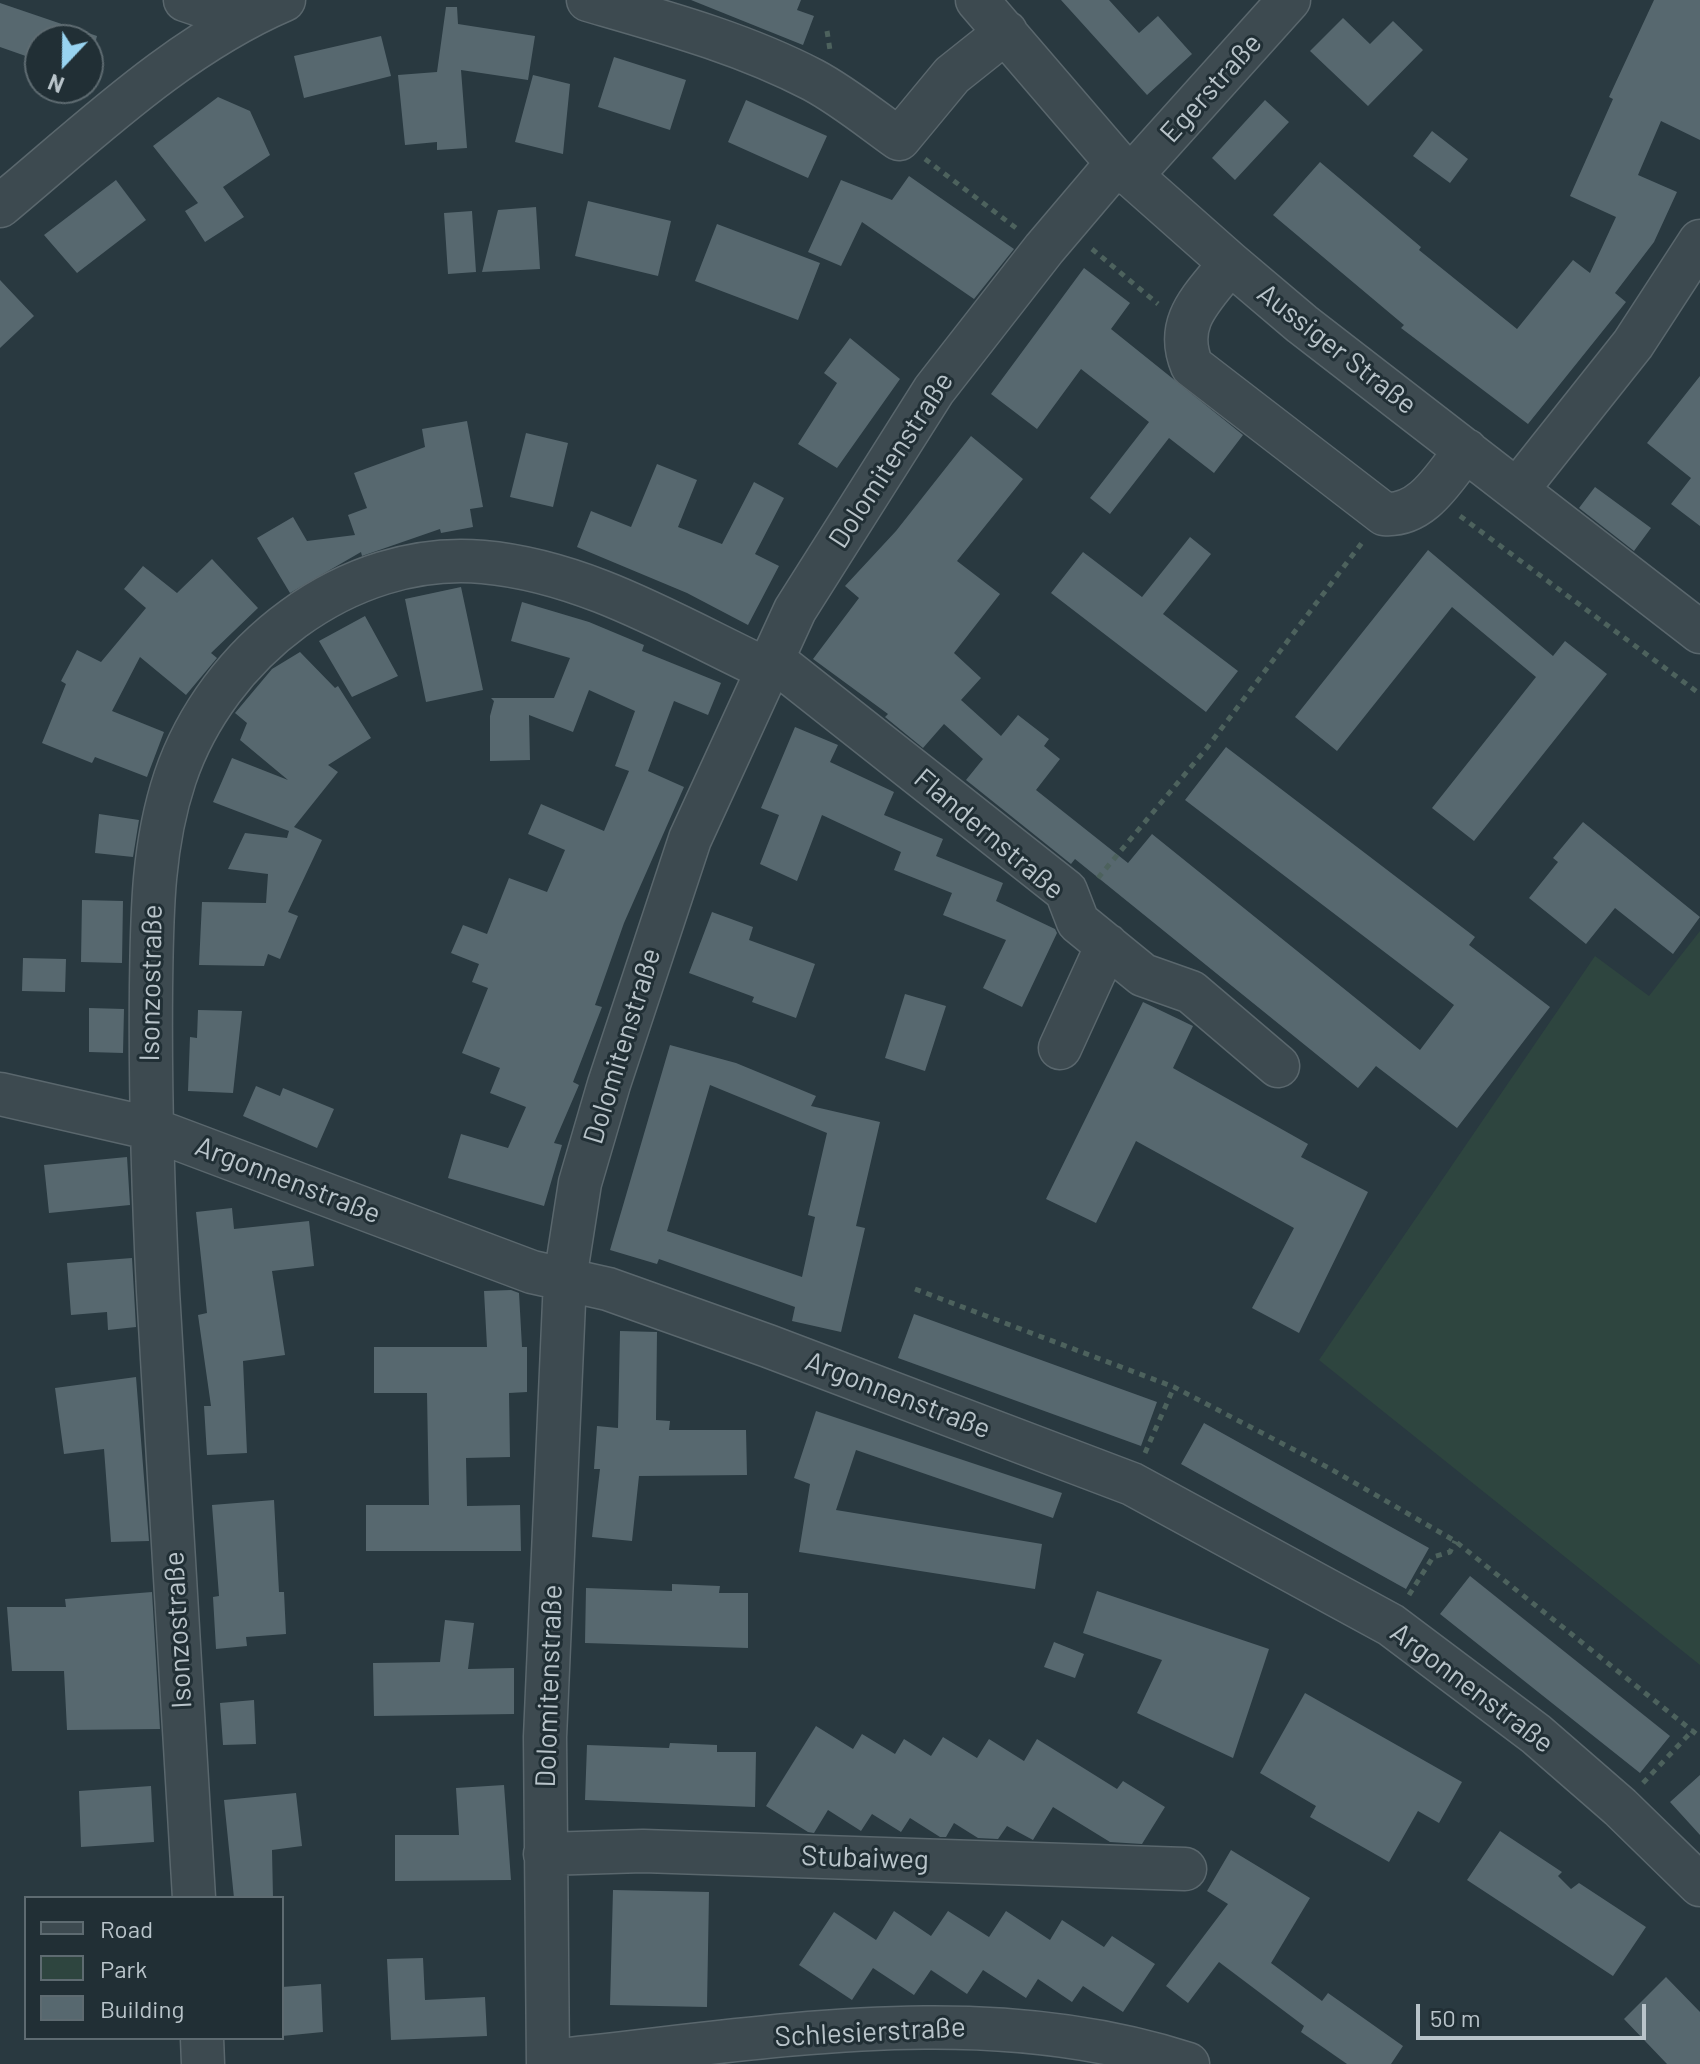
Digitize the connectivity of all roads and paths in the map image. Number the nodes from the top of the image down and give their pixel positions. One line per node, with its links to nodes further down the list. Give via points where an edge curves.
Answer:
1 (185, 0): 6 (street)
2 (284, 0): 6 (street)
3 (588, 0): 8 (street, via 718,39 774,62 816,82)
4 (977, 0): 7 (street, Aussiger Straße)
5 (1289, 0): 9 (street, Egerstraße)
6 (241, 19): 10 (street, via 135,93)
7 (1006, 32): 8 (street, via 952,75); 9 (street, Aussiger Straße)
8 (899, 139): 11 (path)
9 (1124, 169): 11 (street, Dolomitenstraße); 13 (street, Aussiger Straße)
10 (0, 206)
11 (1054, 237): 14 (path); 20 (street, Dolomitenstraße, via 934,390 825,559)
12 (1700, 241): 16 (street, via 1633,344)
13 (1230, 263): 14 (street, via 1192,311); 15 (street, Aussiger Straße)
14 (1186, 328): 18 (street, via 1185,349 1192,366)
15 (1466, 450): 16 (street, Aussiger Straße); 17 (street)
16 (1517, 490): 19 (street, Aussiger Straße)
17 (1430, 493): 18 (street, via 1418,507 1400,515); 21 (path)
18 (1384, 514): 22 (path, via 1206,749)
19 (1700, 632)
20 (768, 663): 22 (street, Flandernstraße, via 1066,891); 27 (street, Isonzostraße, via 580,581 478,561 398,570 343,588 296,616 242,664 196,723 161,824 153,874); 28 (street, Dolomitenstraße, via 661,918 580,1183)
21 (1700, 694)
22 (1073, 908): 23 (street, Flandernstraße, via 1078,922)
23 (1107, 945): 24 (street); 25 (street, Flandernstraße, via 1143,975 1191,992)
24 (1060, 1048)
25 (1278, 1066)
26 (0, 1094): 27 (street, Argonnenstraße)
27 (149, 1128): 28 (street, Argonnenstraße, via 532,1272); 40 (street, Isonzostraße)
28 (565, 1279): 31 (street, Argonnenstraße, via 768,1346); 37 (street, Dolomitenstraße, via 545,1737)
29 (915, 1289): 30 (path)
30 (1174, 1387): 31 (path); 32 (path)
31 (1132, 1484): 39 (street, Argonnenstraße, via 1391,1625 1536,1734)
32 (1455, 1541): 33 (path, via 1450,1552 1433,1557); 34 (path)
33 (1425, 1569)
34 (1693, 1730): 35 (path); 36 (path)
35 (1700, 1737)
36 (1673, 1752)
37 (545, 1854): 38 (street, Stubaiweg, via 643,1851); 42 (street, Dolomitenstraße)
38 (1185, 1869)
39 (1700, 1885)
40 (194, 1896)
41 (202, 2040): 43 (street)
42 (548, 2062): 44 (street, Schlesierstraße, via 850,2028 979,2026 1102,2040)
43 (203, 2064)
44 (1188, 2064)

